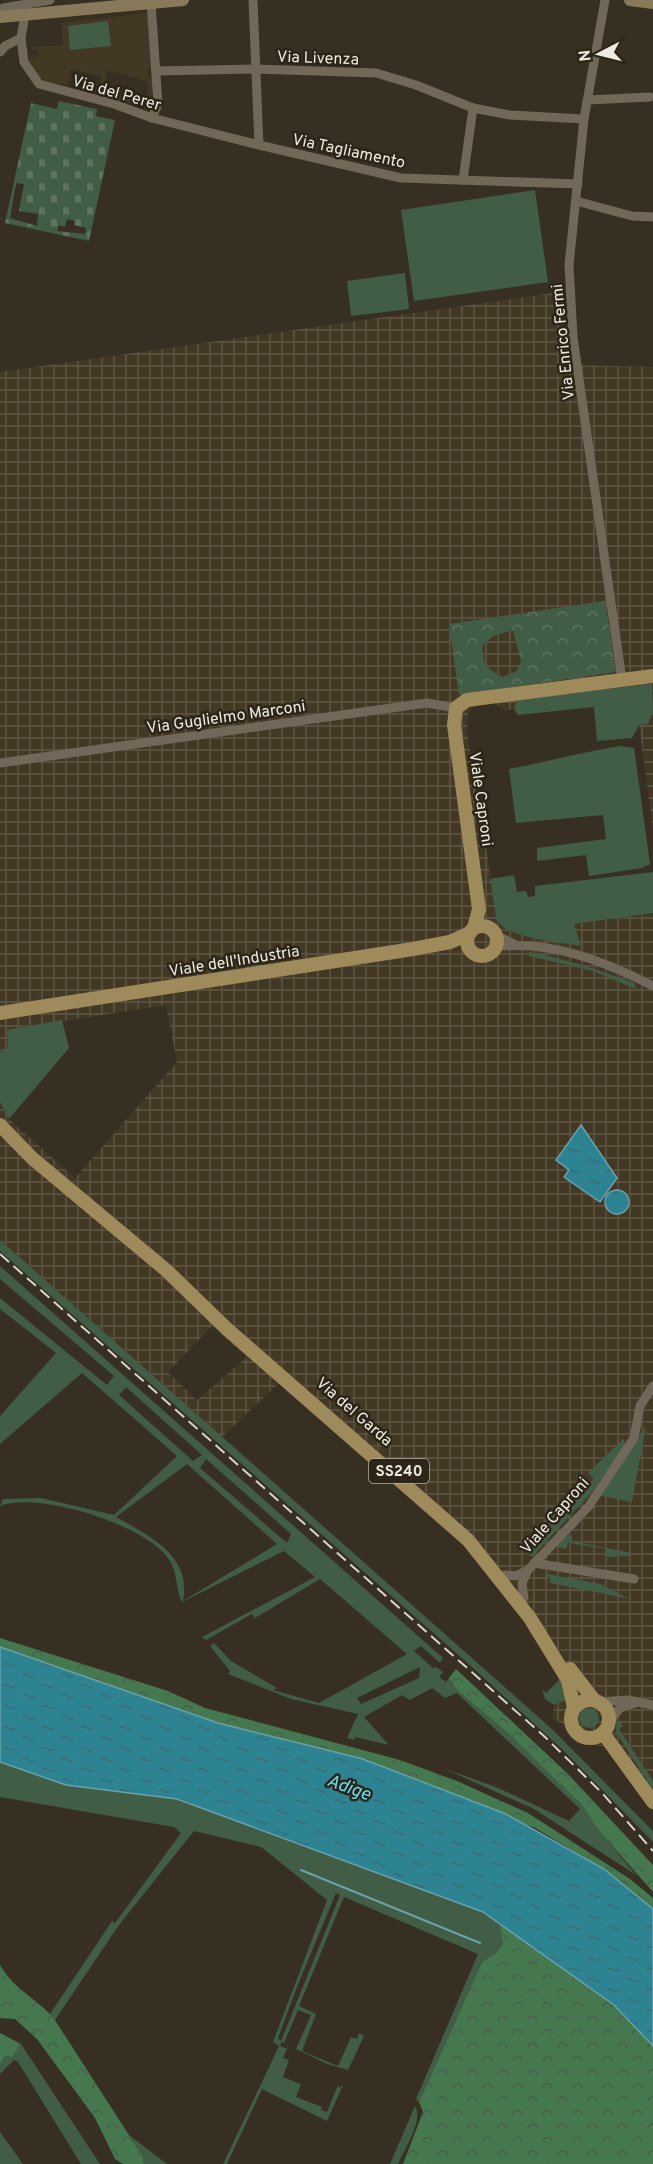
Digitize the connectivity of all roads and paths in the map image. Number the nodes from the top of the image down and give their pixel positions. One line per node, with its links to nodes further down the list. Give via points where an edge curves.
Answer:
1 (50, 0): 8 (street)
2 (183, 0): 6 (main road)
3 (253, 0): 13 (street)
4 (604, 0): 16 (street, Via Enrico Fermi)
5 (630, 0): 7 (main road)
6 (150, 3): 9 (main road); 14 (street)
7 (653, 3)
8 (0, 11)
9 (25, 15): 10 (main road); 11 (street, Via del Perer)
10 (0, 17)
11 (21, 38): 12 (street); 18 (street, Via del Perer, via 24,62 39,84)
12 (0, 52)
13 (255, 69): 14 (street, Via Livenza); 17 (street, Via Livenza, via 376,73); 20 (street)
14 (156, 71): 18 (street, via 158,104)
15 (650, 96): 16 (street)
16 (588, 100): 19 (street, Via Enrico Fermi)
17 (473, 108): 19 (street, Via Livenza, via 510,115); 21 (street)
18 (152, 118): 20 (street, Via del Perer)
19 (584, 119): 22 (street, Via Enrico Fermi)
20 (259, 144): 21 (street, Via Tagliamento, via 401,178)
21 (462, 180): 22 (street, Via Tagliamento)
22 (578, 184): 23 (street, Via Enrico Fermi)
23 (576, 201): 24 (street, via 632,216); 26 (street, Via Enrico Fermi, via 569,265 573,337)
24 (653, 217)
25 (653, 676): 26 (main road)
26 (622, 680): 27 (main road)
27 (461, 704): 28 (street, Via Guglielmo Marconi, via 427,703); 29 (main road, Viale Caproni, via 454,725)
28 (0, 763)
29 (479, 909): 30 (main road, Viale Caproni); 31 (main road, Viale Caproni)
30 (472, 930): 31 (main road, via 481,926); 32 (main road, Viale dell'Industria); 33 (main road, Viale Caproni, via 467,939)
31 (494, 937): 33 (main road, via 491,953 482,956); 34 (street, via 514,945 566,952)
32 (450, 942): 33 (main road, Viale dell'Industria); 35 (main road, Viale dell'Industria)
33 (469, 948)
34 (653, 986)
35 (0, 1016)
36 (0, 1125): 37 (main road, Via del Garda / SS240, via 32,1158)
37 (169, 1273): 40 (main road, Via del Garda / SS240, via 451,1516); 46 (main road, Via del Garda / SS240, via 227,1329 468,1540 530,1618 568,1680)
38 (653, 1386): 39 (street, Viale Caproni, via 640,1406 634,1438 589,1506)
39 (531, 1567): 40 (street, Viale Caproni, via 516,1576); 41 (street); 42 (street, Viale Caproni, via 522,1586)
40 (505, 1575): 42 (main road, Via del Garda / SS240)
41 (634, 1579)
42 (524, 1598): 43 (main road, Via del Garda / SS240, via 583,1688)
43 (597, 1701): 44 (street); 46 (main road, via 583,1701); 47 (main road, Via del Garda, via 606,1709)
44 (637, 1702): 45 (street); 47 (street, via 620,1708)
45 (653, 1705)
46 (574, 1708): 47 (main road, Via del Garda, via 571,1721 576,1732 586,1738)
47 (606, 1728): 48 (main road, Via del Garda)
48 (653, 1802)

